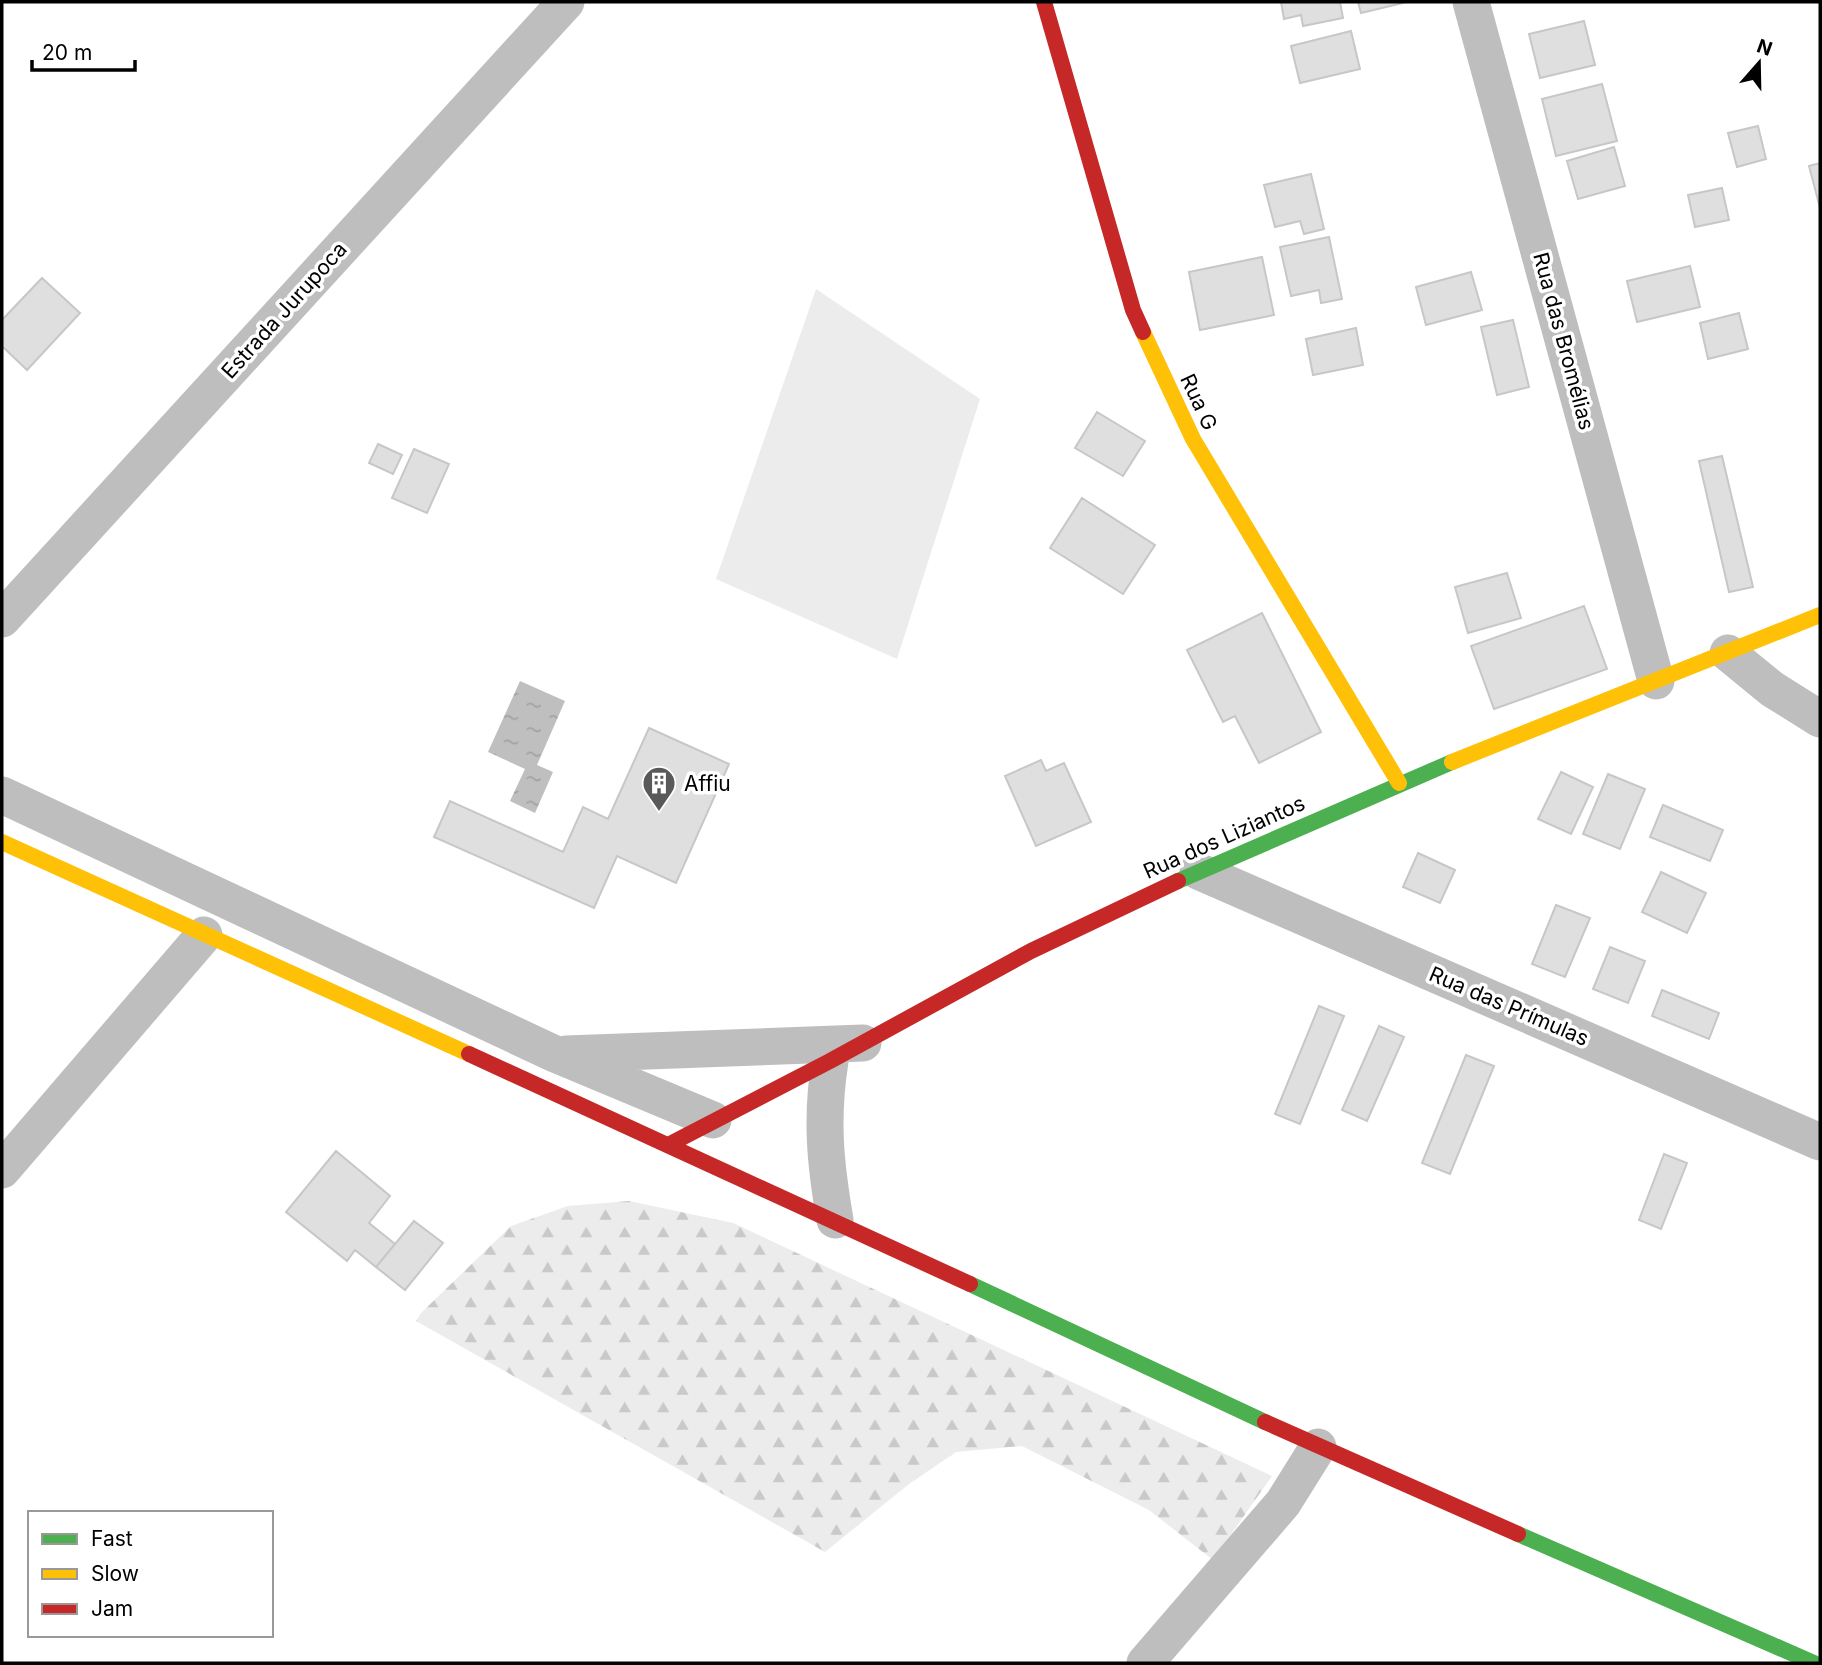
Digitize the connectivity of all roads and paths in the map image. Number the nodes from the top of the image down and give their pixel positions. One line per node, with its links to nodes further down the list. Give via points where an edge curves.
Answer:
1 (566, 2): 5 (street, Estrada Jurupoca)
2 (1044, 2): 9 (street, Rua G, via 1139,322 1193,439)
3 (1471, 2): 7 (street, Rua das Bromélias)
4 (1820, 615): 6 (street, Rua dos Liziantos)
5 (2, 619)
6 (1728, 653): 7 (street, Rua dos Liziantos); 8 (street, via 1772,689)
7 (1656, 681): 9 (street, Rua dos Liziantos)
8 (1820, 719)
9 (1399, 783): 12 (street, Rua dos Liziantos)
10 (2, 795): 15 (street)
11 (2, 842): 13 (street)
12 (1198, 871): 14 (street, Rua dos Liziantos, via 1031,951); 18 (street, Rua das Prímulas)
13 (204, 935): 19 (street); 20 (street)
14 (863, 1043): 15 (street); 16 (street, Rua dos Liziantos)
15 (555, 1054): 17 (street)
16 (830, 1061): 17 (street, Rua dos Liziantos); 21 (street, via 825,1167)
17 (713, 1120): 19 (street, Rua dos Liziantos)
18 (1820, 1142)
19 (668, 1145): 21 (street)
20 (2, 1170)
21 (835, 1220): 22 (street)
22 (1318, 1447): 23 (street, via 1283,1503); 24 (street)
23 (1145, 1663)
24 (1814, 1663)

